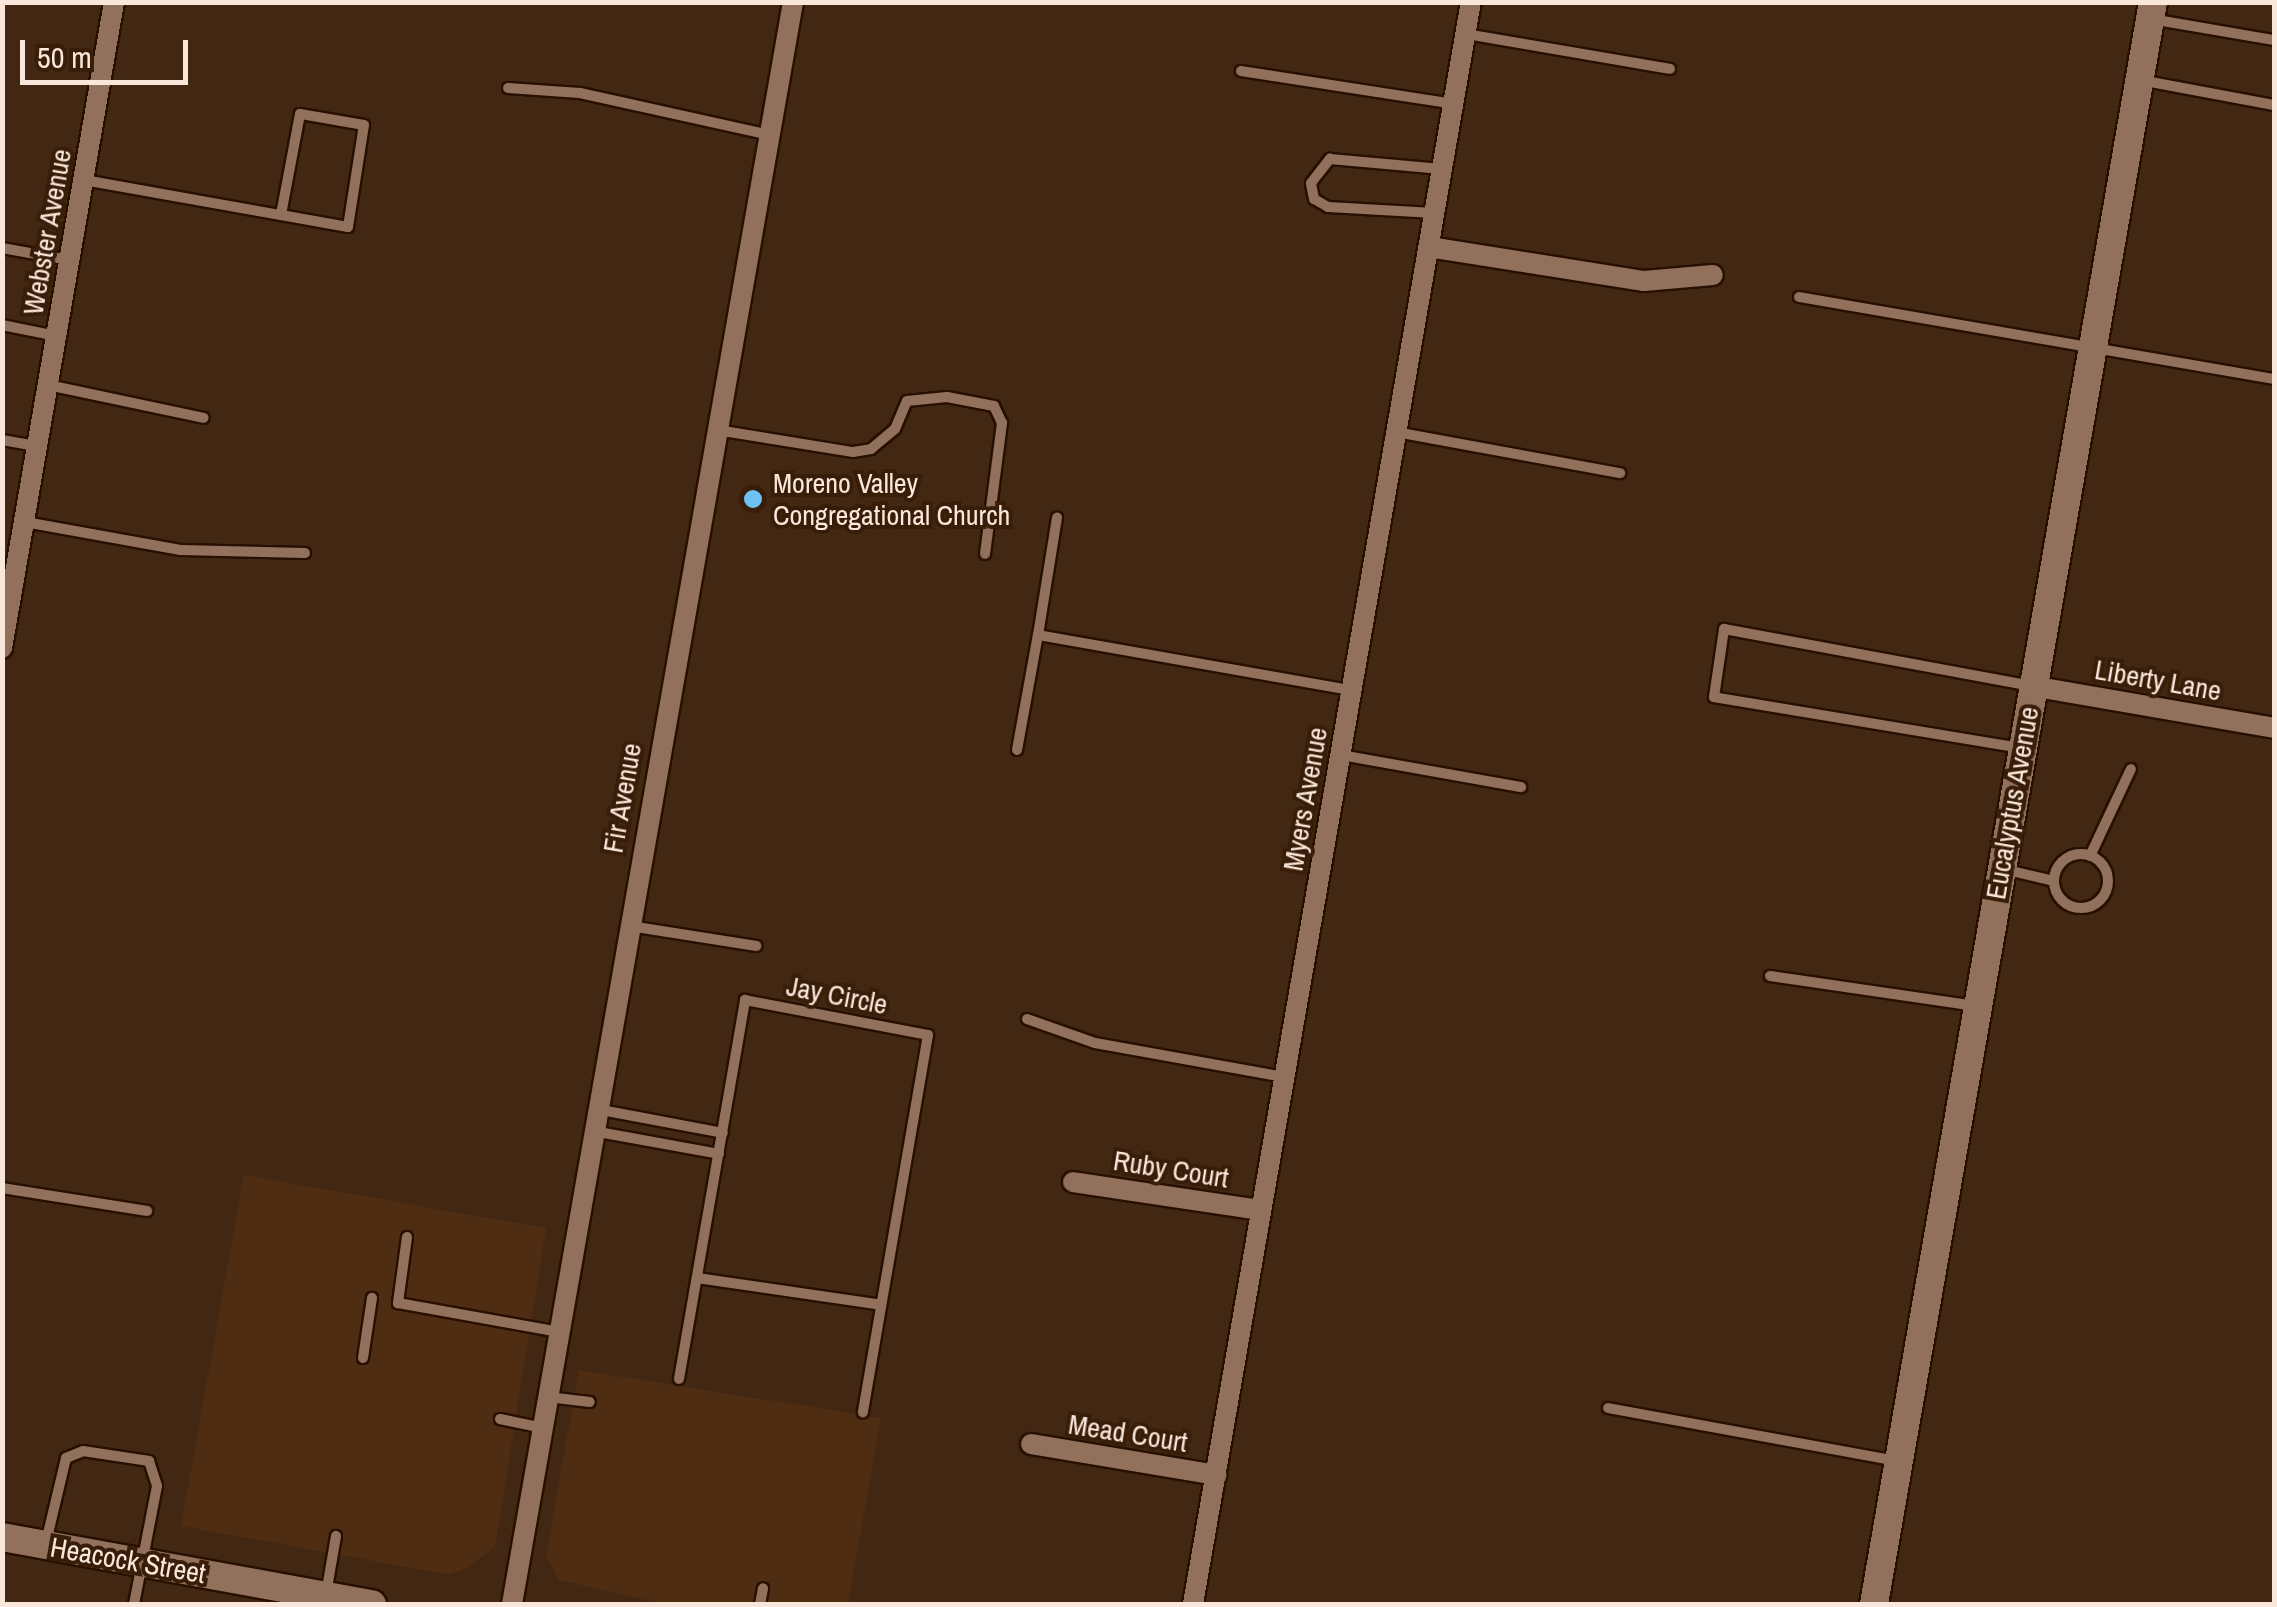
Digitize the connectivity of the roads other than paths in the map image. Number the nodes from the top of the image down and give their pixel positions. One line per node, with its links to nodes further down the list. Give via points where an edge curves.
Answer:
1 (114, 2): 15 (street, Webster Avenue)
2 (794, 2): 13 (street, Fir Avenue)
3 (1472, 2): 5 (street, Myers Avenue)
4 (2151, 11): 6 (lane); 9 (street, Eucalyptus Avenue)
5 (1466, 34): 7 (lane); 11 (street, Myers Avenue)
6 (2274, 40)
7 (1670, 69)
8 (1240, 71): 11 (lane)
9 (2139, 80): 12 (lane); 25 (street, Eucalyptus Avenue)
10 (508, 88): 13 (lane, via 580,93)
11 (1454, 104): 14 (street, Myers Avenue)
12 (2274, 105)
13 (770, 135): 29 (street, Fir Avenue)
14 (1442, 169): 16 (street, Myers Avenue); 16 (lane, via 1330,160 1311,182 1314,198 1328,207)
15 (84, 180): 17 (lane); 20 (street, Webster Avenue)
16 (1435, 213): 18 (street, Myers Avenue)
17 (281, 215): 17 (lane, via 348,227 364,125 300,114)
18 (1429, 246): 21 (street, via 1644,281); 30 (street, Myers Avenue)
19 (2, 248): 20 (lane)
20 (70, 260): 24 (street, Webster Avenue)
21 (1713, 275)
22 (1799, 297): 25 (lane)
23 (2, 326): 24 (lane)
24 (57, 336): 27 (street, Webster Avenue)
25 (2092, 347): 26 (lane); 41 (street, Eucalyptus Avenue)
26 (2274, 379)
27 (48, 385): 28 (lane); 32 (street, Webster Avenue)
28 (204, 418)
29 (716, 430): 37 (lane, via 853,452 871,449 894,429 908,401 947,397 994,406 1002,423); 52 (street, Fir Avenue)
30 (1396, 432): 33 (lane); 42 (street, Myers Avenue)
31 (2, 440): 32 (lane)
32 (38, 446): 35 (street, Webster Avenue)
33 (1620, 473)
34 (1057, 518): 39 (lane)
35 (24, 522): 36 (lane, via 181,550); 38 (street, Webster Avenue)
36 (304, 552)
37 (985, 554)
38 (8, 584): 40 (street, Webster Avenue)
39 (1038, 635): 42 (lane); 45 (lane)
40 (2, 648)
41 (2032, 686): 43 (street, Liberty Lane); 44 (street, Eucalyptus Avenue); 44 (lane, via 1724,629 1714,697)
42 (1352, 690): 46 (street, Myers Avenue)
43 (2274, 728)
44 (2022, 748): 50 (street, Eucalyptus Avenue)
45 (1017, 750)
46 (1340, 755): 48 (lane); 57 (street, Myers Avenue)
47 (2132, 768): 49 (lane)
48 (1521, 787)
49 (2090, 856): 51 (lane, via 2066,859); 51 (lane, via 2107,876 2105,893 2092,906 2066,904)
50 (2001, 868): 51 (lane); 55 (street, Eucalyptus Avenue)
51 (2054, 880)
52 (629, 926): 53 (lane); 58 (street, Fir Avenue)
53 (756, 946)
54 (1770, 976): 55 (lane)
55 (1977, 1006): 80 (street, Eucalyptus Avenue)
56 (1027, 1019): 57 (lane, via 1095,1043)
57 (1284, 1077): 65 (street, Myers Avenue)
58 (596, 1109): 59 (street, Fir Avenue); 60 (lane)
59 (592, 1131): 61 (lane); 70 (street, Fir Avenue)
60 (723, 1134): 61 (lane, Jay Circle); 69 (lane, Jay Circle, via 745,1000 928,1035)
61 (719, 1154): 67 (lane, Jay Circle)
62 (1074, 1182): 65 (street, Ruby Court)
63 (2, 1188): 64 (lane)
64 (146, 1210)
65 (1261, 1210): 81 (street, Myers Avenue)
66 (407, 1237): 70 (lane, via 398,1303)
67 (697, 1278): 69 (lane); 72 (lane, Jay Circle)
68 (372, 1298): 71 (lane)
69 (881, 1305): 76 (lane, Jay Circle)
70 (559, 1332): 73 (street, Fir Avenue)
71 (363, 1358)
72 (679, 1379)
73 (548, 1396): 74 (lane); 78 (street, Fir Avenue)
74 (590, 1402)
75 (1608, 1408): 80 (lane)
76 (863, 1412)
77 (500, 1420): 78 (lane)
78 (543, 1428): 90 (street, Fir Avenue)
79 (1031, 1444): 81 (street, Mead Court)
80 (1899, 1461): 93 (street, Eucalyptus Avenue)
81 (1216, 1475): 92 (street, Myers Avenue)
82 (336, 1536): 87 (lane)
83 (2, 1537): 84 (street, Heacock Street)
84 (46, 1544): 85 (street, Heacock Street); 85 (lane, via 66,1458 83,1451 149,1461 157,1486)
85 (144, 1562): 87 (street, Heacock Street); 88 (lane)
86 (762, 1588): 91 (lane)
87 (326, 1596): 89 (street, Heacock Street)
88 (134, 1604)
89 (372, 1604)
90 (512, 1604)
91 (760, 1604)
92 (1193, 1604)
93 (1874, 1604)

